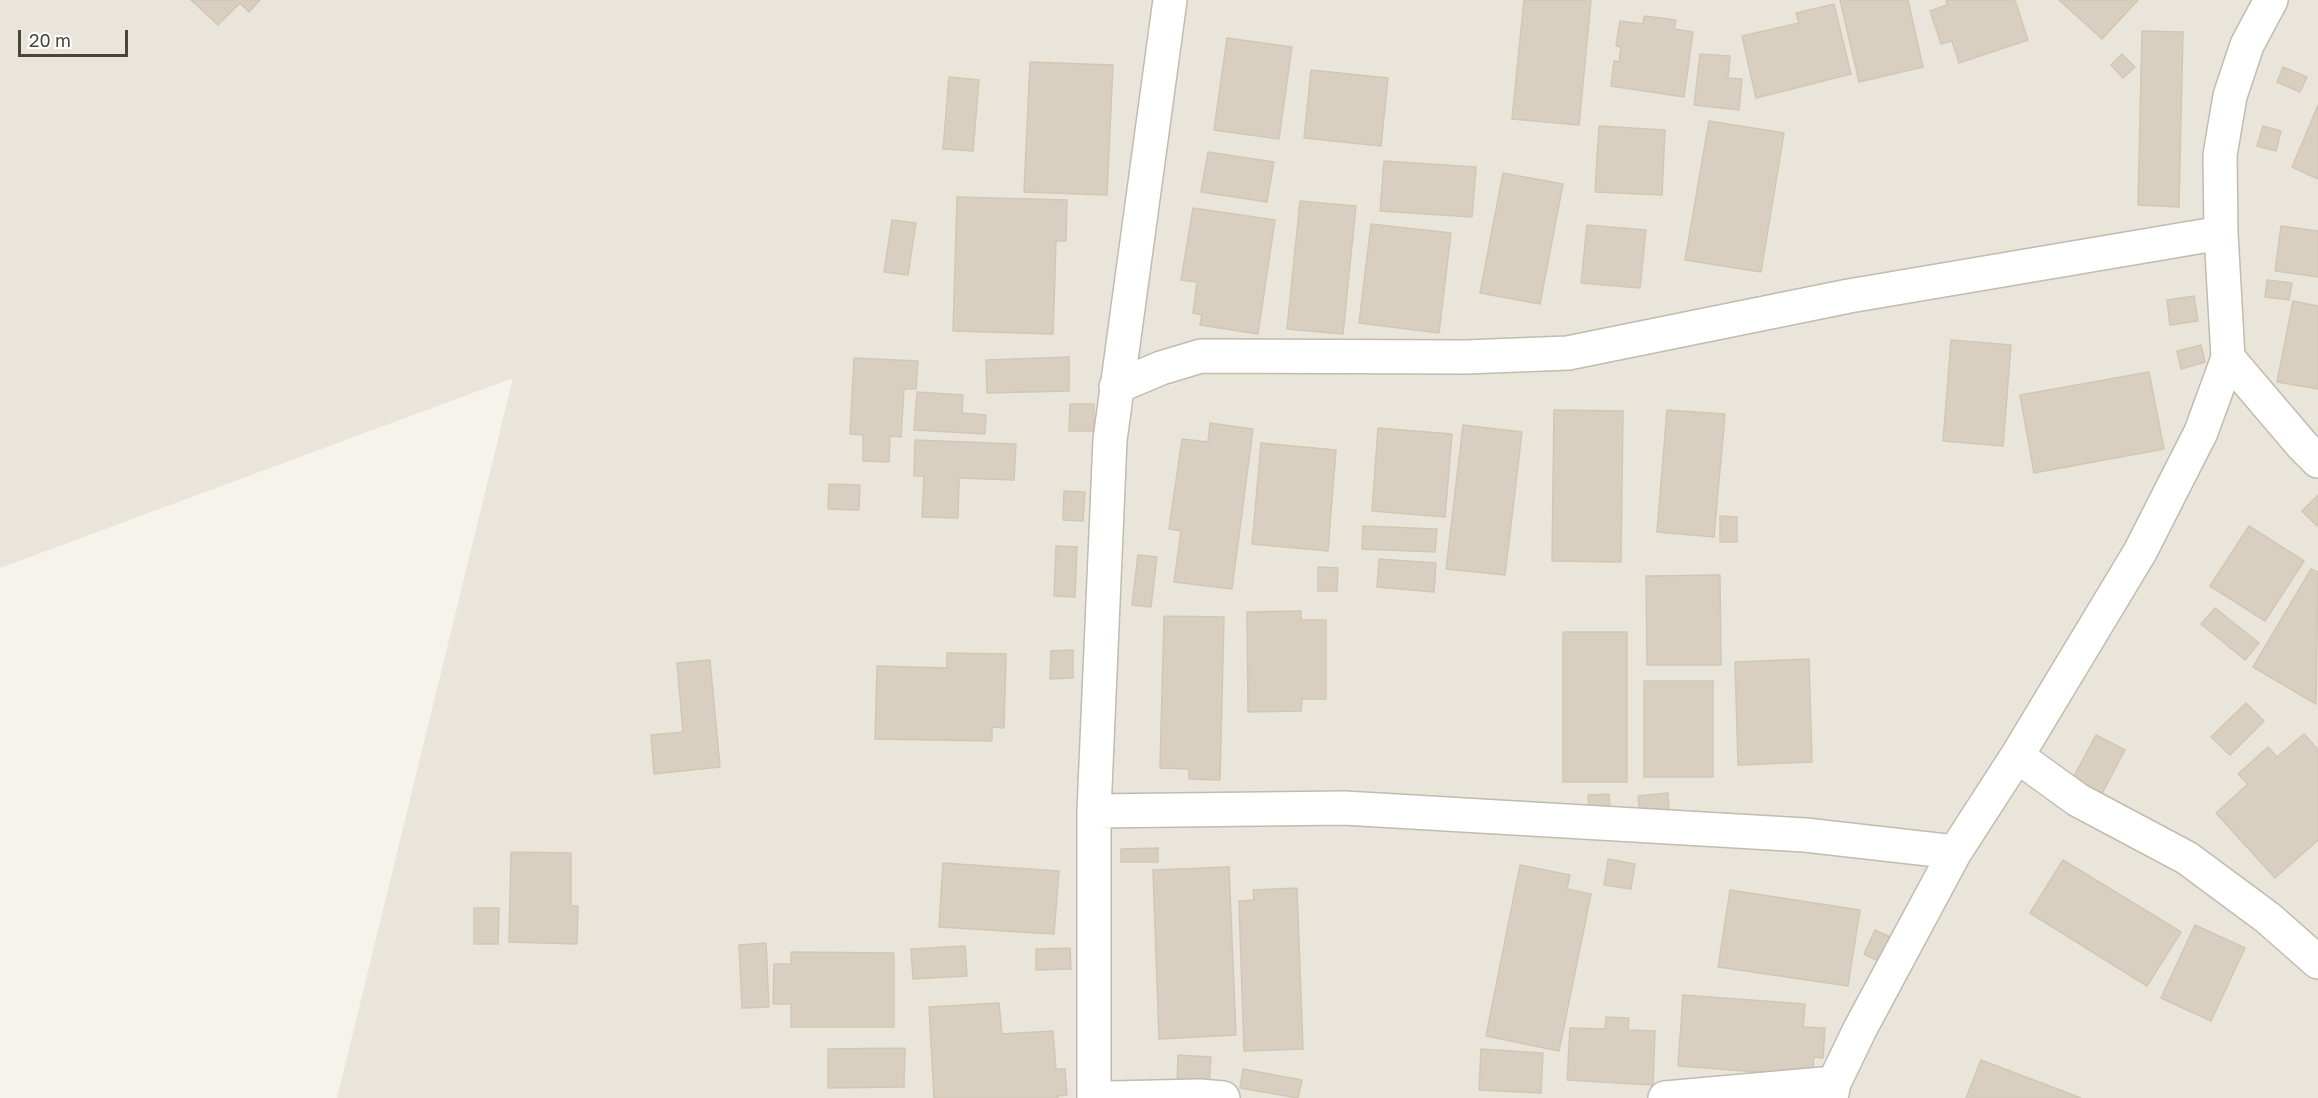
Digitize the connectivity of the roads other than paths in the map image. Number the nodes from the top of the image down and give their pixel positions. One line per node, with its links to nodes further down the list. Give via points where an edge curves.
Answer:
1 (1170, 0): 5 (street)
2 (2271, 0): 3 (street, via 2247,45 2230,96 2220,155)
3 (2221, 233): 4 (street); 5 (street, via 1849,296 1568,353 1466,357 1201,356)
4 (2228, 358): 6 (street); 7 (street, via 2201,432 2140,552)
5 (1116, 387): 8 (street, via 1110,440)
6 (2318, 460)
7 (2017, 756): 9 (street); 10 (street, via 2078,800 2187,858 2268,918)
8 (1094, 811): 9 (street, via 1344,808 1805,836); 12 (street)
9 (1955, 852): 11 (street, via 1860,1029)
10 (2318, 962)
11 (1832, 1091): 15 (street)
12 (1094, 1098)
13 (1111, 1098): 14 (street)
14 (1223, 1098)
15 (1665, 1098)

